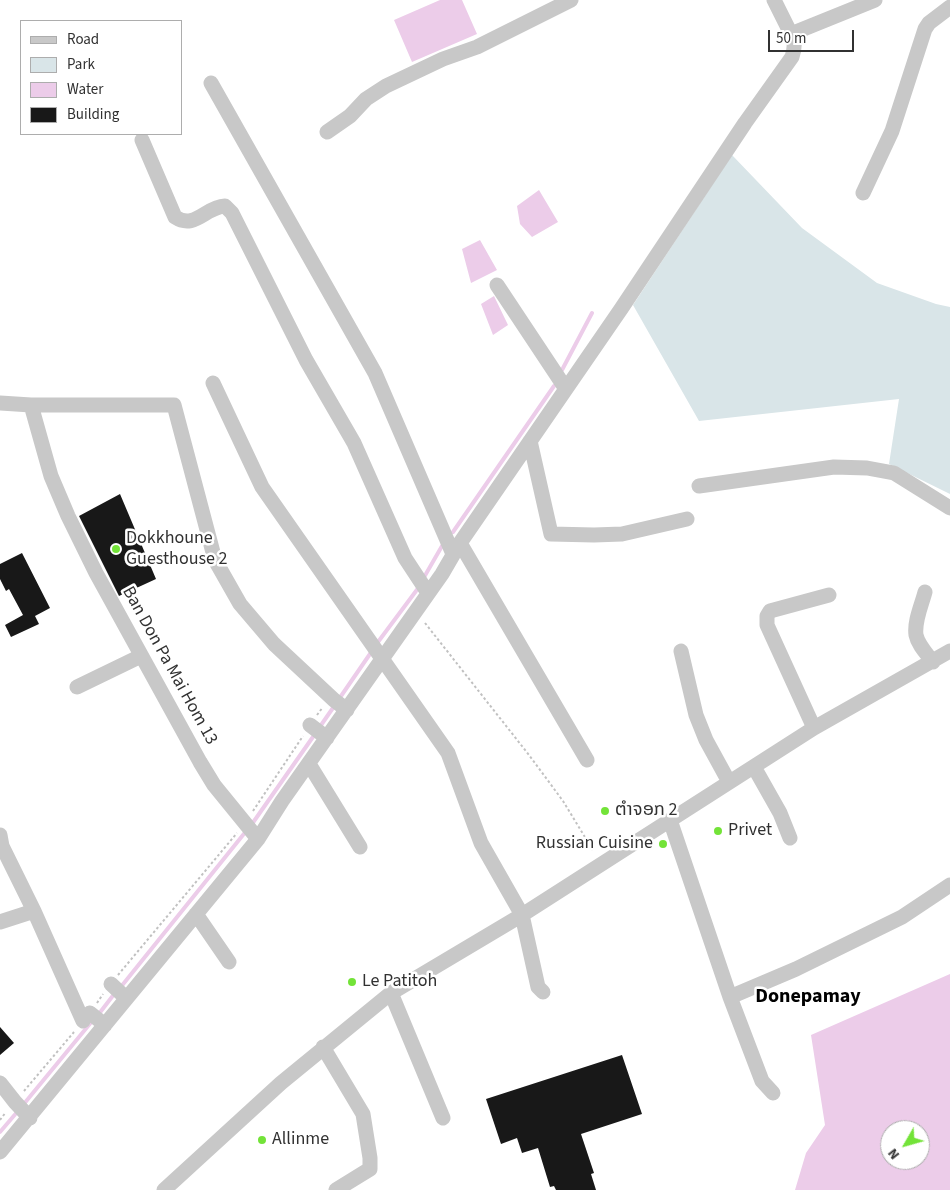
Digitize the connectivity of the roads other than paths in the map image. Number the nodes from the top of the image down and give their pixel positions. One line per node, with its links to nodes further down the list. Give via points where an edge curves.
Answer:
1 (571, 0): 7 (street, via 477,47 386,86)
2 (774, 0): 5 (street)
3 (875, 0): 5 (street)
4 (950, 7): 9 (street, via 925,29 892,131)
5 (791, 34): 12 (street, via 794,40 792,57 744,123)
6 (211, 83): 19 (street, via 374,373)
7 (327, 132)
8 (142, 140): 20 (street, via 175,217 191,221 218,206 225,206 232,213 306,360 354,443 405,558)
9 (863, 193)
10 (497, 285): 12 (street)
11 (214, 383): 26 (street, via 262,487)
12 (566, 389): 15 (street)
13 (0, 402): 14 (street)
14 (31, 405): 25 (street, Ban Don Pa Mai Hom 13, via 51,476 68,516); 29 (street, via 174,405 215,560 240,604 274,644)
15 (530, 442): 18 (street, via 551,534 622,534); 19 (street)
16 (699, 486): 17 (street, via 834,467 867,468 894,473)
17 (950, 508)
18 (688, 519)
19 (456, 549): 20 (street, via 442,574); 31 (street)
20 (422, 585): 26 (street, via 415,610)
21 (925, 592): 27 (street, via 916,635)
22 (829, 595): 30 (street, via 770,611 767,616 767,625)
23 (681, 651): 34 (street, via 696,715)
24 (950, 651): 27 (street)
25 (141, 656): 28 (street); 36 (street, Ban Don Pa Mai Hom 13, via 214,785)
26 (383, 659): 29 (street); 43 (street, via 448,753 481,843)
27 (933, 662): 30 (street)
28 (77, 687)
29 (338, 703): 32 (street, via 318,731)
30 (814, 728): 33 (street)
31 (587, 760)
32 (309, 764): 36 (street, via 282,801); 39 (street)
33 (754, 767): 34 (street); 38 (street)
34 (730, 782): 35 (street)
35 (670, 820): 43 (street); 48 (street)
36 (250, 831): 42 (street)
37 (0, 835): 41 (street, via 2,846)
38 (790, 838)
39 (360, 847)
40 (950, 885): 48 (street, via 902,917)
41 (34, 912): 44 (street); 49 (street)
42 (196, 914): 45 (street); 49 (street, via 117,991)
43 (522, 915): 46 (street, via 538,987); 47 (street)
44 (0, 922)
45 (228, 962)
46 (543, 992)
47 (392, 993): 50 (street); 54 (street)
48 (730, 997): 52 (street, via 762,1081)
49 (94, 1019): 53 (street)
50 (323, 1047): 56 (street); 57 (street, via 363,1114 370,1158 370,1168)
51 (0, 1083): 53 (street)
52 (773, 1093)
53 (21, 1109): 55 (street)
54 (443, 1118)
55 (0, 1152)
56 (164, 1190)
57 (336, 1190)

